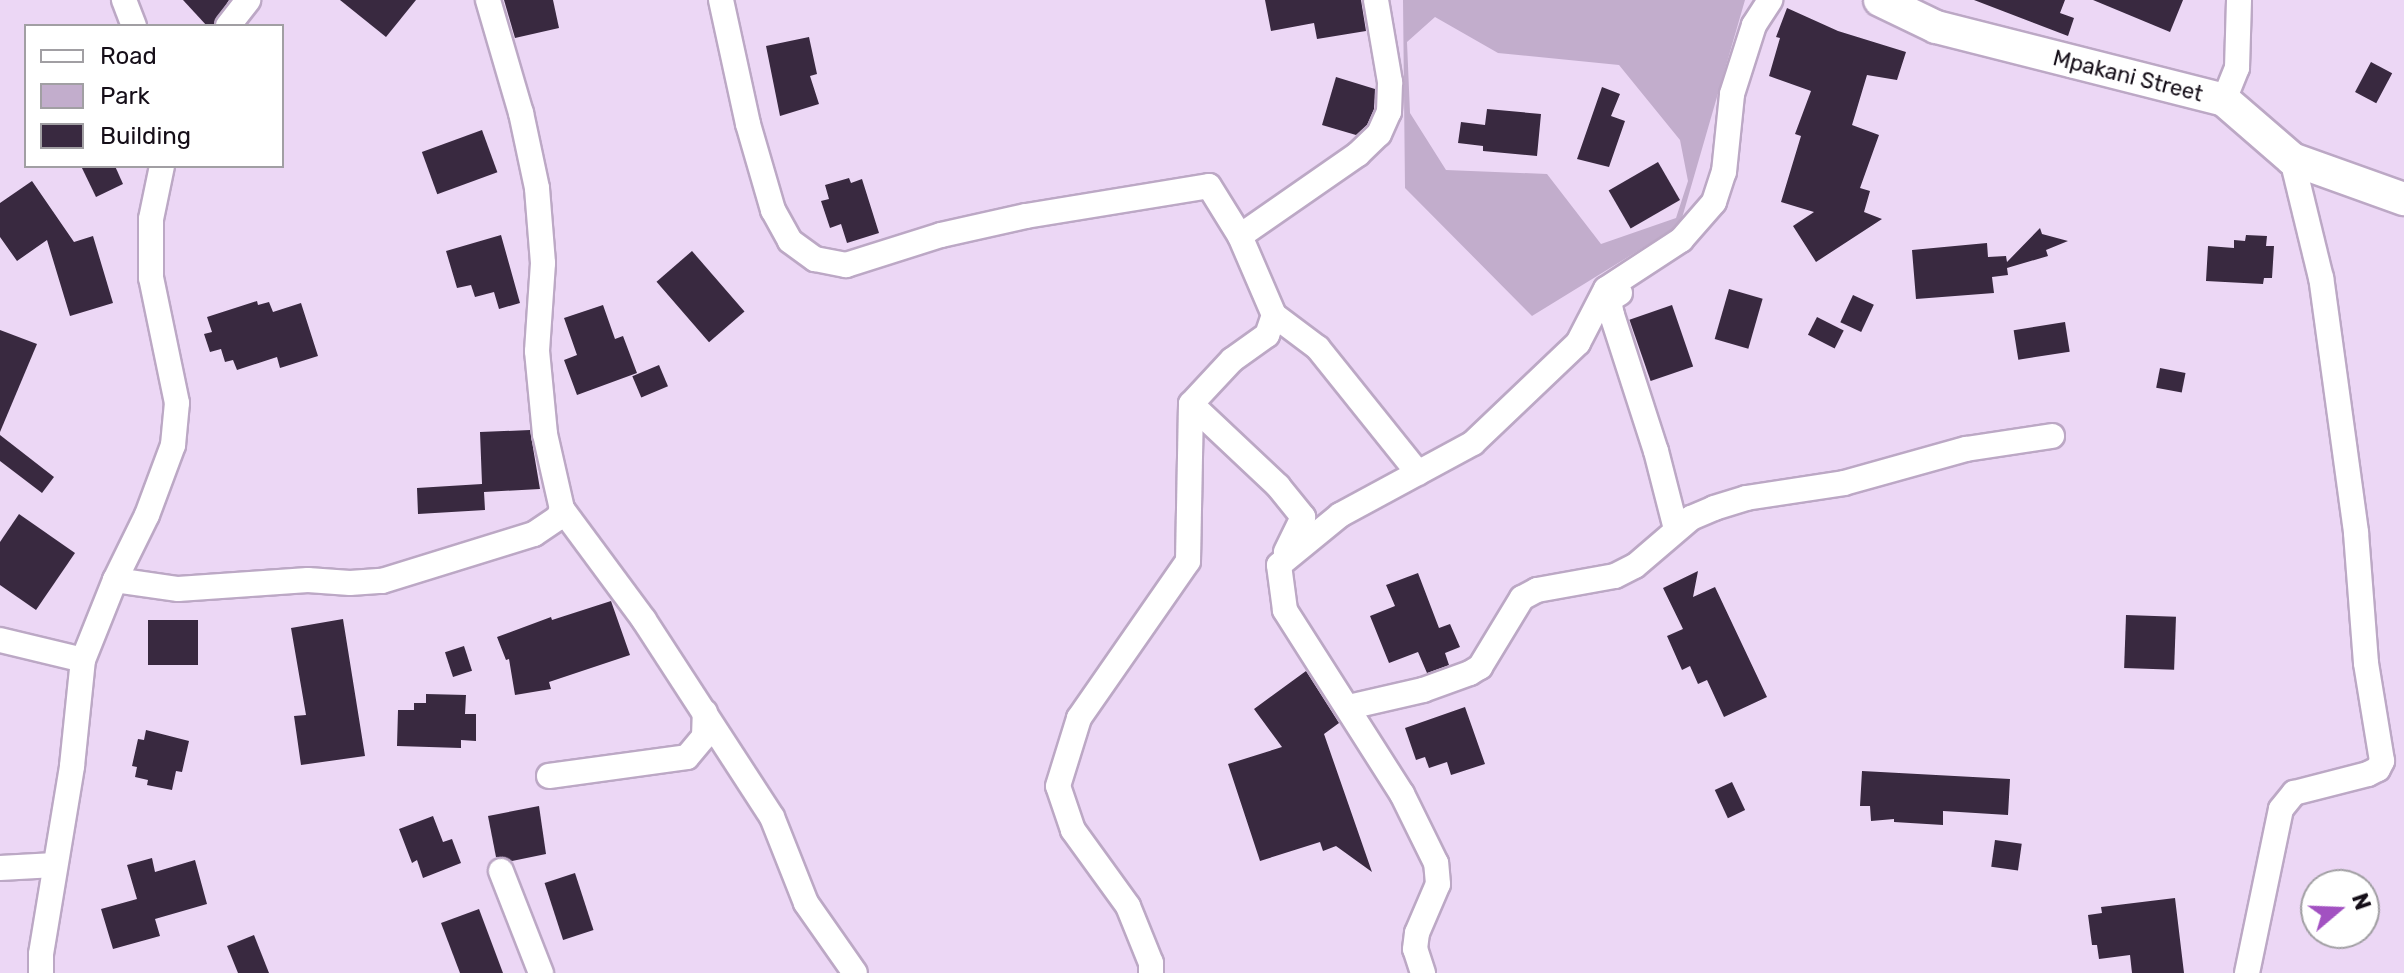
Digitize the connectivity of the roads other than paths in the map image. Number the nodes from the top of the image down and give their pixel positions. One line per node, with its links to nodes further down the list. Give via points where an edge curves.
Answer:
1 (124, 0): 9 (street)
2 (248, 0): 10 (street)
3 (488, 0): 21 (street, via 537,188 543,263 537,351 545,434)
4 (721, 0): 16 (street, via 773,210 790,241 815,259 846,265 1026,216 1209,186)
5 (1376, 0): 16 (street, via 1390,82 1389,112 1379,134)
6 (1770, 0): 20 (street, via 1754,25 1732,94 1724,172 1714,202 1681,240 1606,289 1578,343 1473,443)
7 (1880, 0): 11 (street, Mpakani Street, via 1936,27)
8 (2239, 0): 11 (street, via 2237,68)
9 (133, 24)
10 (230, 24)
11 (2224, 100): 12 (street, Mpakani Street)
12 (2292, 159): 15 (street, Mpakani Street); 38 (street, via 2326,307 2382,761 2368,774 2294,793 2281,809)
13 (162, 168): 24 (street, via 151,219 151,278 177,403 173,445)
14 (1727, 197): 22 (street, via 1691,247 1609,300)
15 (2404, 199)
16 (1240, 236): 17 (street)
17 (1274, 315): 18 (street, via 1267,335 1232,360); 20 (street, via 1318,348)
18 (1191, 404): 23 (street, via 1278,486 1303,517); 36 (street, via 1188,561 1079,718 1058,786 1073,830 1128,906)
19 (2052, 436): 22 (street, via 1966,449 1844,483 1746,498)
20 (1418, 473): 23 (street, via 1340,515)
21 (562, 509): 24 (street, via 549,527 534,534 382,581 178,589); 28 (street)
22 (1676, 529): 27 (street, via 1635,566 1615,576 1537,590 1522,598 1480,667 1470,673)
23 (1279, 565): 27 (street, via 1285,610)
24 (115, 580): 26 (street)
25 (0, 640): 26 (street)
26 (83, 660): 30 (street)
27 (1349, 707): 37 (street, via 1436,863 1438,884 1415,949)
28 (705, 712): 29 (street, via 704,737 687,757); 35 (street, via 772,817 806,903)
29 (549, 776)
30 (55, 865): 31 (street); 33 (street)
31 (0, 868)
32 (501, 871): 34 (street)
33 (41, 973)
34 (541, 973)
35 (855, 973)
36 (1151, 973)
37 (1423, 973)
38 (2247, 973)

